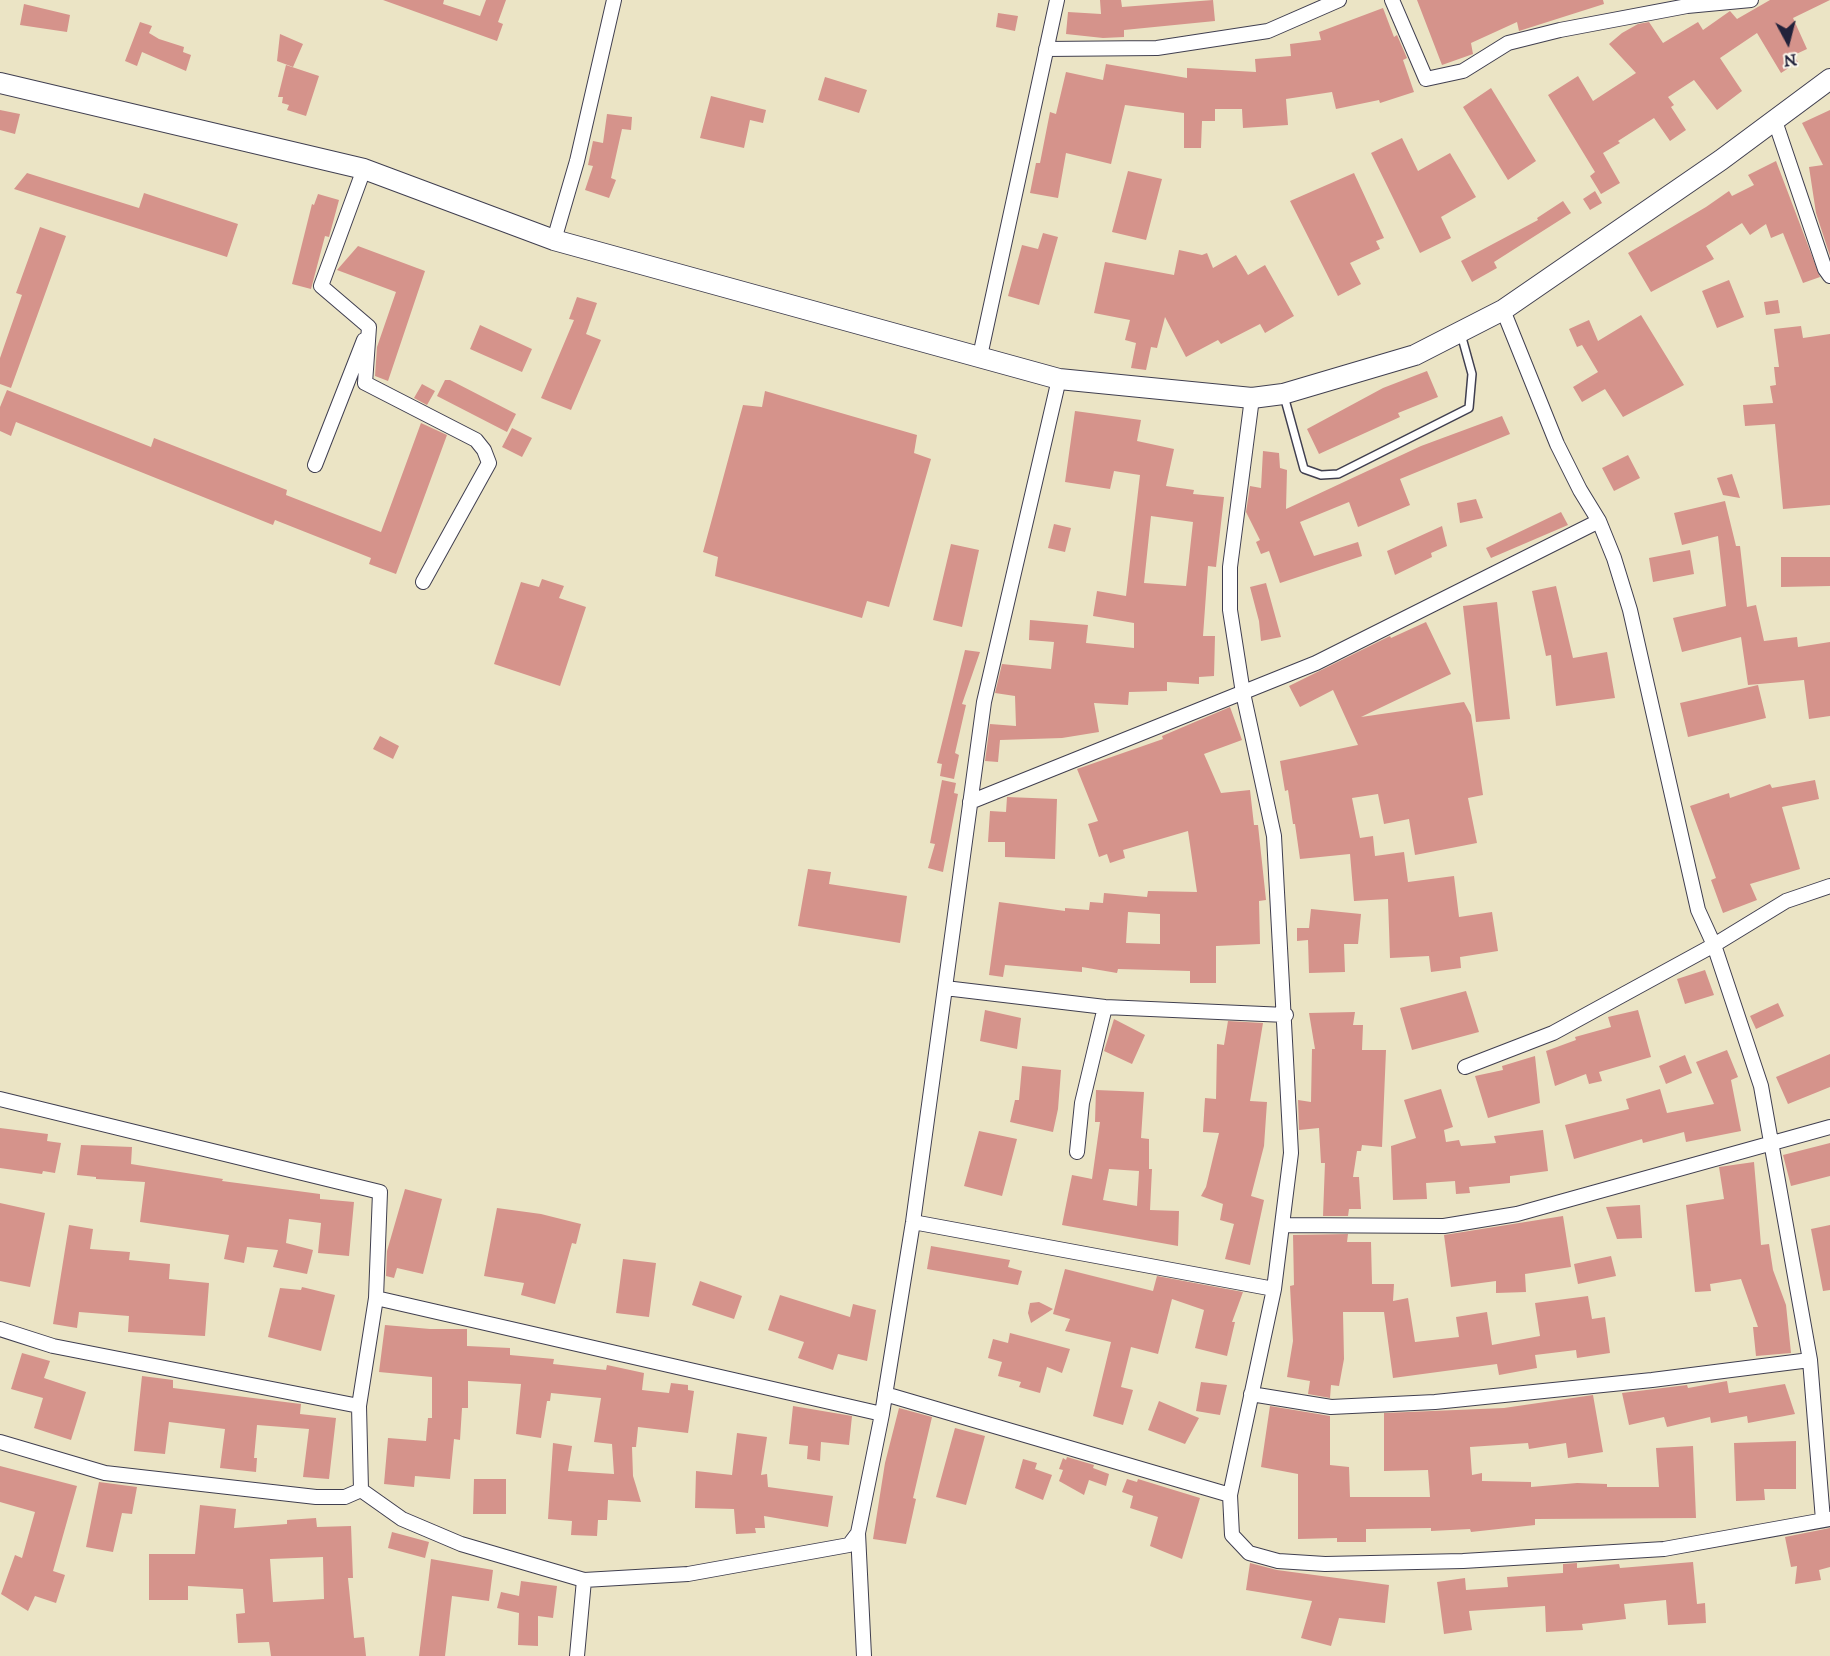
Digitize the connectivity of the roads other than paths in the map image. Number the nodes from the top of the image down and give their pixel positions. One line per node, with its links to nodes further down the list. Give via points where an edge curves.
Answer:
1 (614, 0): 11 (street, via 577,161)
2 (1057, 0): 6 (street)
3 (1339, 0): 6 (street, via 1268,30 1157,48)
4 (1392, 0): 5 (street, via 1426,79 1463,71 1508,43 1560,30 1687,6)
5 (1751, 0)
6 (1046, 49): 16 (street)
7 (1830, 79): 9 (main road)
8 (0, 83): 10 (main road)
9 (1775, 121): 12 (street); 13 (main road)
10 (364, 169): 11 (main road); 14 (street, via 321,286)
11 (554, 240): 16 (main road)
12 (1830, 276)
13 (1503, 310): 15 (main road); 21 (street, via 1557,444)
14 (369, 327): 20 (street); 22 (street, via 365,383 476,440 489,463)
15 (1460, 331): 18 (main road, via 1415,355); 18 (lane, via 1472,375 1469,408 1338,474 1321,475 1304,469)
16 (980, 356): 17 (main road)
17 (1059, 379): 19 (main road); 24 (street, via 984,702)
18 (1283, 394): 19 (main road)
19 (1252, 398): 23 (street, via 1230,567 1230,610)
20 (315, 465)
21 (1599, 521): 23 (street, via 1316,663); 26 (street, via 1630,610 1698,910)
22 (423, 582)
23 (1243, 693): 24 (street); 29 (street, via 1274,836)
24 (970, 802): 27 (street)
25 (1830, 886): 26 (street, via 1786,901)
26 (1714, 945): 30 (street, via 1553,1034); 33 (street, via 1761,1086)
27 (945, 988): 28 (street); 35 (street)
28 (1105, 1007): 29 (street); 34 (street, via 1082,1103)
29 (1286, 1015): 36 (street, via 1291,1153)
30 (1466, 1067)
31 (0, 1099): 38 (street, via 380,1192)
32 (1830, 1127): 33 (street)
33 (1772, 1145): 36 (street, via 1517,1214 1454,1224); 40 (street)
34 (1077, 1152)
35 (913, 1222): 37 (street); 41 (street)
36 (1284, 1225): 37 (street)
37 (1274, 1289): 42 (street)
38 (376, 1298): 43 (street); 44 (street)
39 (0, 1329): 43 (street, via 85,1353)
40 (1810, 1360): 42 (street, via 1435,1402 1331,1407); 48 (street)
41 (885, 1394): 44 (street); 47 (street)
42 (1251, 1394): 47 (street)
43 (360, 1406): 46 (street)
44 (882, 1414): 49 (street)
45 (0, 1442): 46 (street, via 105,1473 316,1497 345,1497)
46 (361, 1490): 50 (street, via 402,1519 461,1544)
47 (1230, 1495): 48 (street, via 1232,1535 1249,1553 1278,1561 1325,1564 1463,1561 1664,1549)
48 (1827, 1520)
49 (858, 1533): 50 (street, via 849,1545 688,1574); 52 (street)
50 (584, 1580): 51 (street)
51 (577, 1656)
52 (864, 1656)

